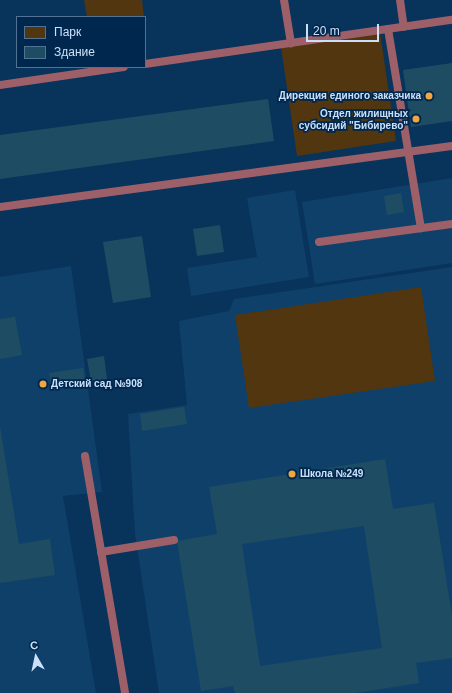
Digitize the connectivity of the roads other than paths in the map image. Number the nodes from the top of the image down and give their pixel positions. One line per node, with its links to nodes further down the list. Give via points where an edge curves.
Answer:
1 (284, 0): 6 (lane)
2 (400, 0): 4 (lane)
3 (452, 20): 4 (lane)
4 (404, 27): 5 (lane)
5 (388, 29): 6 (lane); 11 (lane)
6 (291, 43): 7 (lane)
7 (146, 64)
8 (117, 68): 9 (lane)
9 (0, 85)
10 (452, 146): 11 (lane)
11 (409, 152): 12 (lane, via 174,181); 14 (lane)
12 (0, 207)
13 (452, 224): 14 (lane)
14 (422, 228): 15 (lane)
15 (319, 242)
16 (85, 456): 18 (lane)
17 (174, 540): 18 (lane)
18 (101, 552): 19 (lane)
19 (125, 693)

